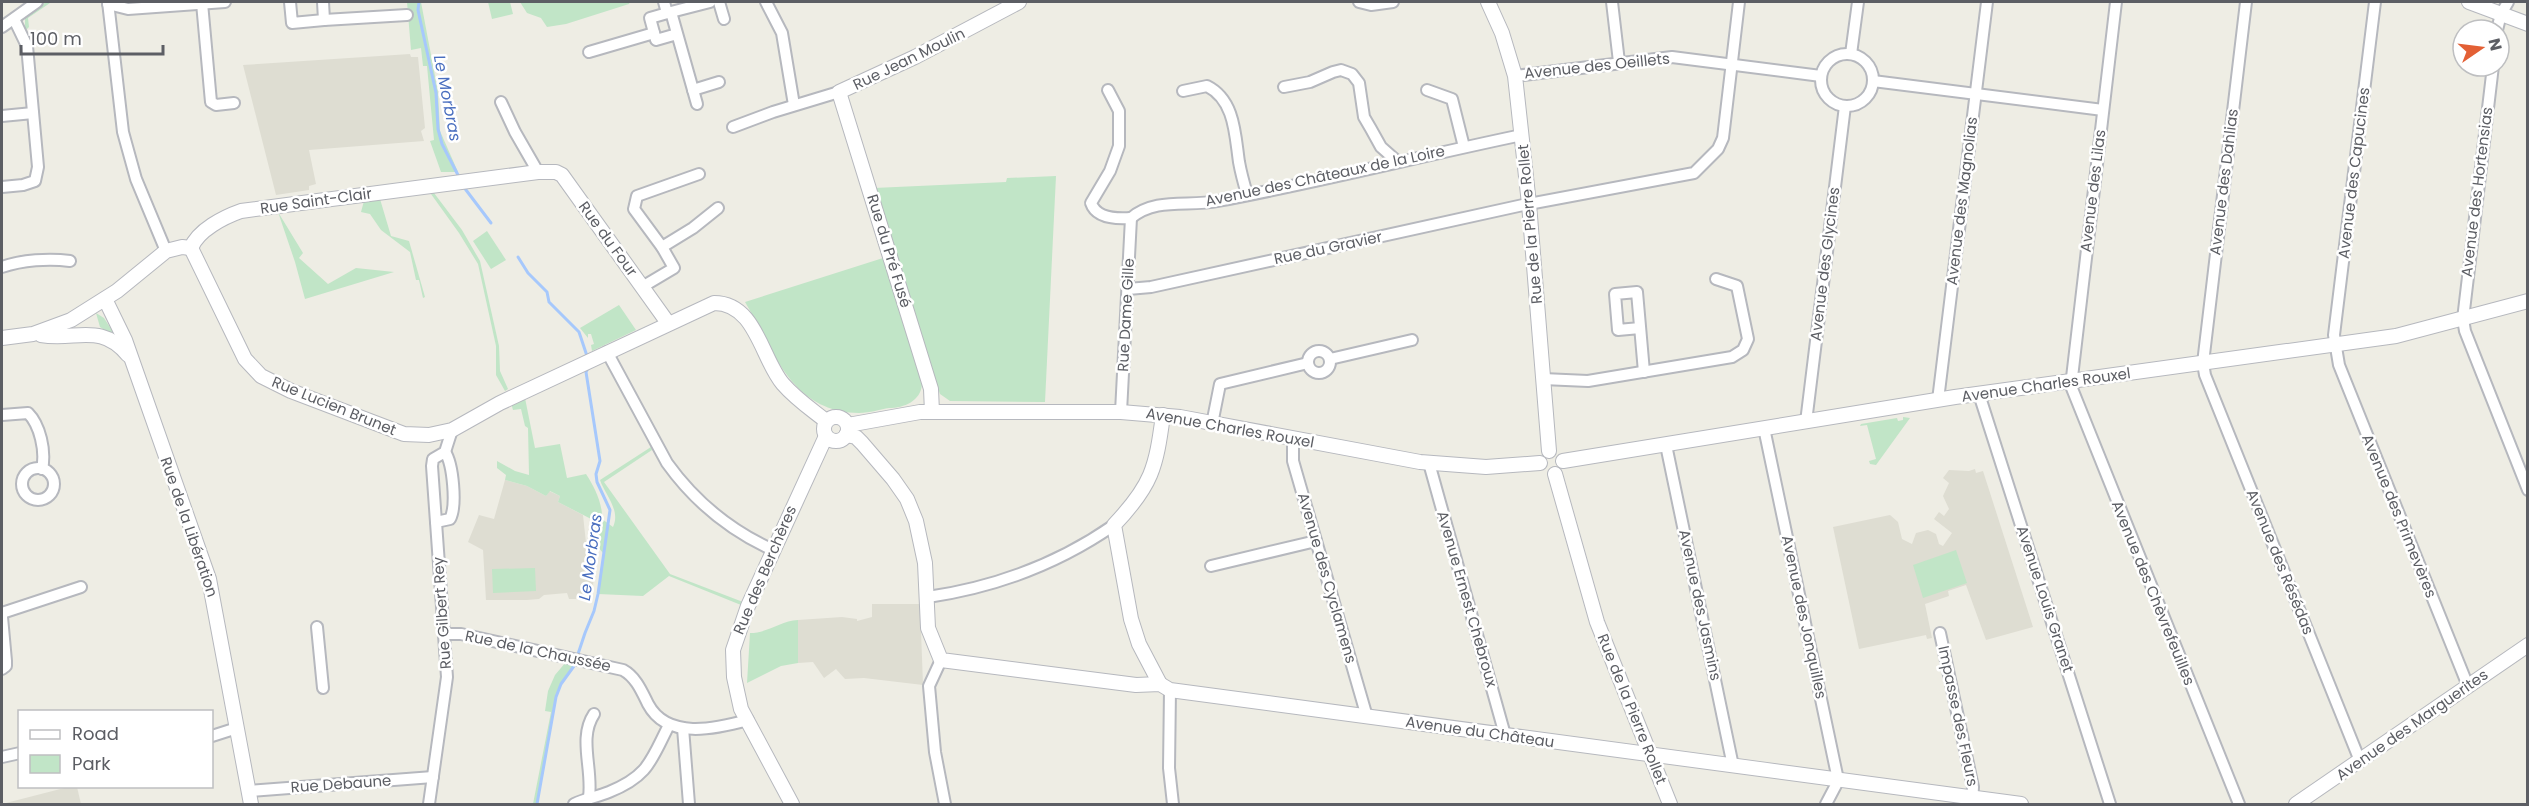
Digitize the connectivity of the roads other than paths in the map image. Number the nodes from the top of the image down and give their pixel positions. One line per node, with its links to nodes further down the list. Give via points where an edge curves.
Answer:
1 (37, 2): 28 (street)
2 (225, 2): 23 (street)
3 (290, 2): 30 (street, via 292,23)
4 (323, 2): 30 (street)
5 (664, 2): 24 (street)
6 (710, 2): 24 (street)
7 (719, 2): 29 (street)
8 (766, 2): 54 (street, via 782,33)
9 (1019, 2): 49 (street, Rue Jean Moulin, via 938,46)
10 (1359, 2): 11 (street)
11 (1393, 2)
12 (1488, 2): 39 (street, Rue de la Pierre Rollet)
13 (1612, 2): 37 (street)
14 (1739, 2): 38 (street, Rue du Gravier)
15 (1858, 2): 36 (street)
16 (1987, 2): 50 (street, Avenue des Magnolias)
17 (2116, 2): 56 (street, Avenue des Lilas)
18 (2246, 2): 93 (street, Avenue des Dahlias)
19 (2375, 2): 88 (street, Avenue des Capucines)
20 (2469, 2): 25 (street)
21 (2508, 2): 25 (street)
22 (108, 3): 23 (street, via 129,9); 72 (street, via 123,132 136,179)
23 (202, 3): 52 (street, via 211,102)
24 (669, 13): 33 (street, via 650,18); 34 (street)
25 (2501, 14): 27 (street); 31 (street)
26 (407, 15): 30 (street)
27 (2500, 18)
28 (14, 19): 32 (street); 57 (street, via 27,43)
29 (724, 19)
30 (324, 20)
31 (2528, 24)
32 (2, 27)
33 (654, 33): 34 (street, via 656,40); 35 (street)
34 (677, 34): 45 (street)
35 (589, 52)
36 (1851, 54): 40 (street, via 1836,56); 42 (street, via 1870,66)
37 (1619, 62): 38 (street, Avenue des Oeillets, via 1672,57); 39 (street, Avenue des Oeillets)
38 (1732, 64): 40 (street, Avenue des Oeillets); 67 (street, Rue du Gravier, via 1723,138 1698,171)
39 (1515, 76): 60 (street, Rue de la Pierre Rollet)
40 (1821, 76): 55 (street, via 1824,92 1836,104)
41 (2492, 78): 81 (street, Avenue des Hortensias)
42 (1873, 81): 50 (street); 55 (street, via 1872,90 1861,102)
43 (719, 82): 45 (street)
44 (1284, 87): 62 (street, via 1341,70 1352,74 1359,83 1364,117 1382,147)
45 (693, 90): 53 (street)
46 (1108, 90): 69 (street, via 1119,111 1119,146 1091,203 1094,210 1106,216)
47 (1427, 90): 61 (street, via 1452,99)
48 (1183, 91): 66 (street, via 1207,86 1225,102)
49 (839, 92): 54 (street, Rue Jean Moulin); 99 (street, Rue du Pré Fusé, via 931,389)
50 (1975, 94): 56 (street); 98 (street, Avenue des Magnolias)
51 (501, 102): 63 (street)
52 (234, 104)
53 (697, 104)
54 (794, 105): 59 (street, Rue Jean Moulin)
55 (1845, 106): 103 (street, Avenue des Glycines)
56 (2103, 110): 96 (street, Avenue des Lilas)
57 (33, 113): 58 (street); 65 (street, via 38,167 34,181)
58 (2, 116)
59 (733, 127)
60 (1522, 135): 61 (street, Avenue des Châteaux de la Loire); 67 (street, Rue de la Pierre Rollet)
61 (1464, 147): 62 (street, Avenue des Châteaux de la Loire)
62 (1398, 162): 66 (street, Avenue des Châteaux de la Loire)
63 (538, 172): 71 (street, Rue Saint-Clair, via 241,211 200,236); 76 (street, Rue du Four, via 562,176)
64 (699, 174): 70 (street, via 637,196 634,209)
65 (2, 187)
66 (1247, 194): 69 (street, Avenue des Châteaux de la Loire, via 1209,202 1158,205)
67 (1529, 204): 77 (street, Rue du Gravier); 95 (street, Rue de la Pierre Rollet)
68 (718, 208): 70 (street)
69 (1131, 218): 77 (street, Rue Dame Gille)
70 (662, 246): 76 (street, via 674,268)
71 (191, 248): 72 (street); 107 (street, Rue Lucien Brunet, via 245,359 261,375 291,391 404,434 429,435)
72 (166, 251): 78 (street)
73 (70, 261): 74 (street, via 46,260)
74 (2, 267)
75 (1716, 279): 94 (street, via 1737,286 1748,339 1743,350 1732,357)
76 (642, 287): 82 (street, Rue du Four)
77 (1128, 289): 100 (street, Rue Dame Gille)
78 (105, 299): 80 (street); 90 (street, Rue de la Libération)
79 (2528, 301): 81 (street, Avenue Charles Rouxel)
80 (88, 310): 84 (street); 85 (street, Rue de la Libération)
81 (2463, 319): 88 (street, Avenue Charles Rouxel); 118 (street)
82 (668, 323): 89 (street, Rue Lucien Brunet); 105 (street, Rue Lucien Brunet, via 714,303 737,308 782,383)
83 (1640, 328): 94 (street)
84 (33, 334): 85 (street); 86 (street)
85 (101, 334): 90 (street, Rue de la Libération)
86 (2, 338)
87 (1412, 340): 91 (street)
88 (2335, 345): 93 (street, Avenue Charles Rouxel); 133 (street, Avenue des Primevères, via 2339,365)
89 (607, 352): 107 (street, Rue Lucien Brunet); 122 (street, via 667,463 683,484 739,533)
90 (131, 359): 140 (street, Rue de la Libération, via 208,579)
91 (1329, 359): 92 (street, via 1319,351 1312,354); 92 (street, via 1329,366 1322,373 1311,370)
92 (1308, 363): 104 (street, via 1220,384)
93 (2203, 363): 96 (street, Avenue Charles Rouxel); 147 (street, Avenue des Résédas)
94 (1644, 372): 95 (street, via 1588,381)
95 (1543, 379): 112 (street, Rue de la Pierre Rollet)
96 (2071, 381): 97 (street, Avenue Charles Rouxel); 164 (street, Avenue des Chèvrefeuilles, via 2071,391)
97 (1979, 394): 98 (street, Avenue Charles Rouxel); 163 (street, Avenue Louis Granet)
98 (1938, 400): 103 (street, Avenue Charles Rouxel)
99 (932, 412): 100 (street, Avenue Charles Rouxel); 108 (street, Avenue Charles Rouxel)
100 (1121, 412): 102 (street, Avenue Charles Rouxel)
101 (2, 415): 116 (street, via 28,413 35,420 45,458)
102 (1163, 415): 104 (street, Avenue Charles Rouxel); 120 (street, via 1153,472 1129,510)
103 (1806, 422): 106 (street, Avenue Charles Rouxel)
104 (1212, 424): 109 (street, Avenue Charles Rouxel)
105 (826, 429): 108 (street, via 836,441); 108 (street, via 836,417 843,419); 122 (street, Rue des Berchères)
106 (1764, 429): 110 (street, Avenue Charles Rouxel); 150 (street, Avenue des Jonquilles)
107 (452, 430): 111 (street, Rue Gilbert Rey)
108 (847, 430): 125 (street, via 907,499 922,543)
109 (1293, 439): 114 (street, Avenue Charles Rouxel); 121 (street, Avenue des Cyclamens, via 1293,461)
110 (1666, 445): 113 (street, Avenue Charles Rouxel); 148 (street, Avenue des Jasmins)
111 (445, 452): 119 (street, Rue Gilbert Rey, via 433,459); 119 (street, via 452,467 453,511 450,519)
112 (1549, 452): 113 (street, via 1560,454); 115 (street, via 1541,457)
113 (1563, 461): 117 (street, via 1561,470)
114 (1429, 463): 115 (street, Avenue Charles Rouxel, via 1486,467); 142 (street, Avenue Ernest Chebroux)
115 (1540, 464): 117 (street, via 1545,473)
116 (42, 469)
117 (1555, 474): 145 (street, Rue de la Pierre Rollet, via 1598,622)
118 (2528, 490)
119 (436, 522): 129 (street, Rue Gilbert Rey)
120 (1114, 525): 125 (street, via 1085,545 1036,568 976,588); 134 (street, via 1131,619 1139,644)
121 (1316, 541): 123 (street); 137 (street, Avenue des Cyclamens)
122 (773, 550): 138 (street, Rue des Berchères, via 733,650 737,694)
123 (1211, 566)
124 (81, 587): 126 (street)
125 (928, 597): 131 (street, via 928,628)
126 (2, 615): 132 (street, via 6,661)
127 (317, 627): 135 (street)
128 (1940, 633): 153 (street, Impasse des Fleurs)
129 (444, 634): 139 (street, Rue de la Chaussée, via 461,634 628,672 655,715); 149 (street, Rue Gilbert Rey, via 447,681)
130 (2528, 645): 133 (street, Avenue des Marguerites)
131 (941, 660): 134 (street, Avenue du Château); 158 (street, via 930,686 935,752)
132 (2, 669)
133 (2468, 686): 147 (street, Avenue des Marguerites)
134 (1165, 687): 137 (street, Avenue du Château); 159 (street)
135 (323, 688)
136 (594, 714): 151 (street, via 586,732)
137 (1366, 717): 142 (street, Avenue du Château)
138 (748, 720): 141 (street); 157 (street, Rue des Berchères)
139 (669, 725): 141 (street); 151 (street, via 650,765 639,776 608,793)
140 (237, 728): 143 (street); 152 (street, Rue de la Libération)
141 (683, 728): 156 (street)
142 (1505, 735): 145 (street, Avenue du Château)
143 (213, 736)
144 (18, 754): 146 (street)
145 (1649, 755): 148 (street, Avenue du Château); 160 (street, Rue de la Pierre Rollet)
146 (2, 758)
147 (2360, 761): 165 (street, Avenue des Marguerites)
148 (1733, 766): 150 (street, Avenue du Château)
149 (433, 777): 152 (street, Rue Debaune); 154 (street, Rue Gilbert Rey)
150 (1838, 780): 153 (street, Avenue du Château); 161 (street)
151 (589, 796): 155 (street)
152 (250, 798)
153 (1973, 802): 162 (street, Avenue du Château)
154 (429, 804)
155 (574, 804)
156 (688, 804)
157 (792, 804)
158 (945, 804)
159 (1173, 804)
160 (1670, 804)
161 (1826, 804)
162 (2021, 804)
163 (2110, 804)
164 (2239, 804)
165 (2296, 804)

